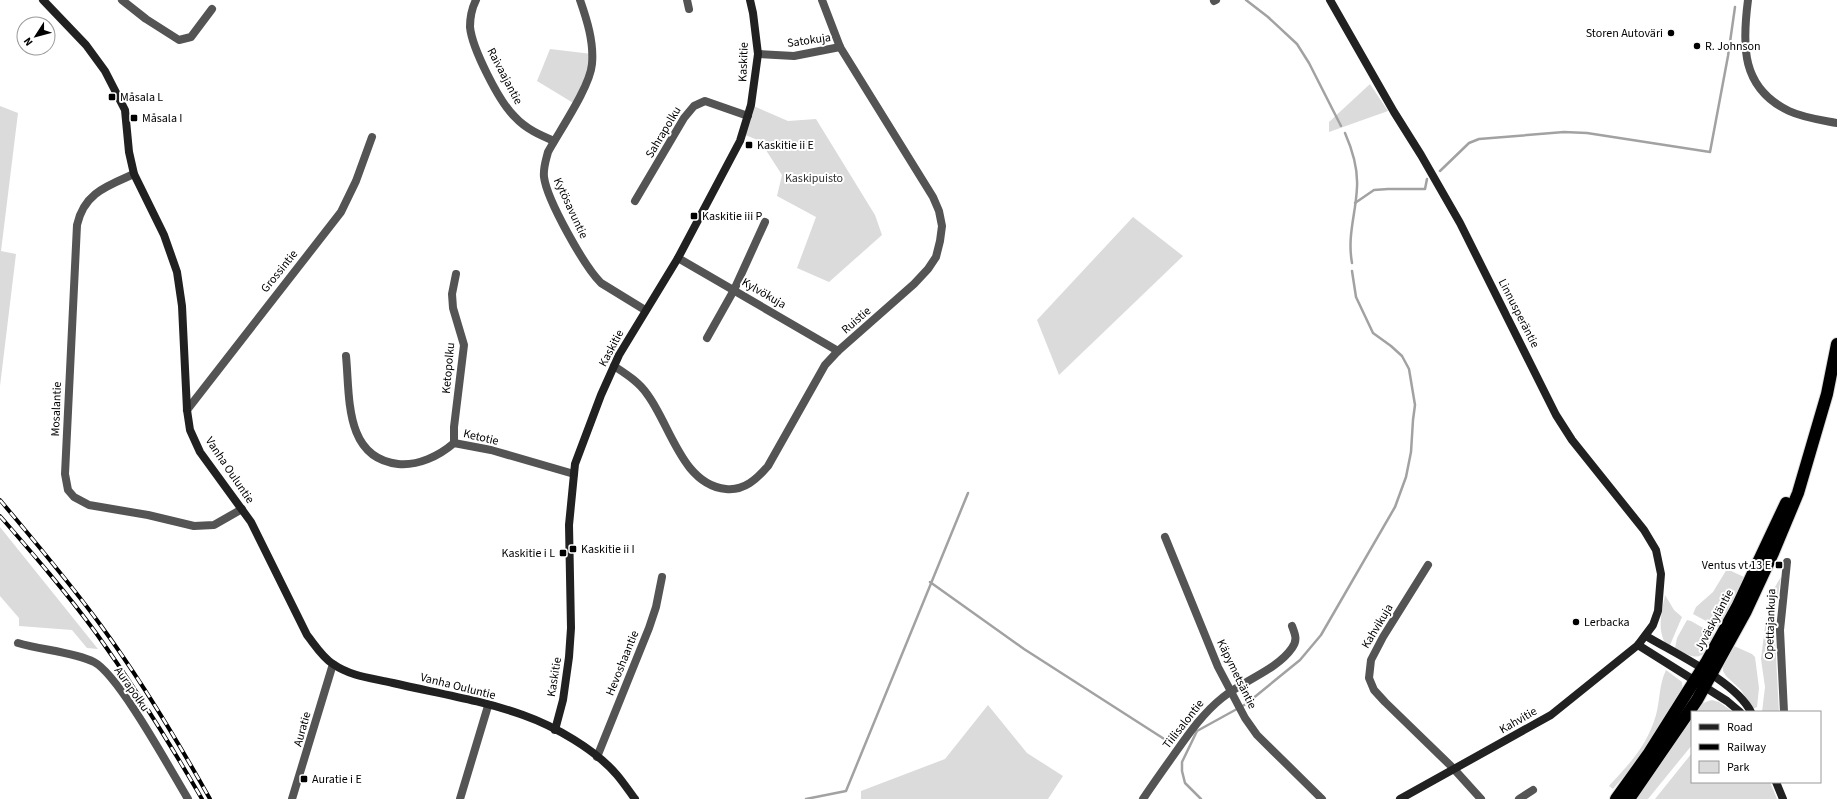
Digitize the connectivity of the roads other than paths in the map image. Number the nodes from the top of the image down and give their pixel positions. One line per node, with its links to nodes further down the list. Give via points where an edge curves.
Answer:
1 (43, 0): 18 (street, Vanha Ouluntie, via 86,45 105,70 118,94 125,110)
2 (122, 0): 10 (street, via 179,40 191,37)
3 (476, 0): 17 (street, Raivaajantie, via 472,7 470,25 473,39 500,97 518,121)
4 (580, 0): 17 (street, Kytösavuntie, via 591,42 592,65 588,82)
5 (687, 0): 11 (street)
6 (750, 0): 13 (street, Kaskitie)
7 (822, 0): 12 (street, Ruistie)
8 (1330, 0): 39 (street, Linnusperäntie, via 1460,223 1556,415 1577,446 1644,530 1656,550 1661,574 1658,611)
9 (1748, 0): 15 (street, via 1744,46 1746,60 1757,83 1776,104 1790,112)
10 (212, 9)
11 (689, 9)
12 (840, 47): 13 (street, Satokuja, via 794,56); 27 (street, Ruistie, via 933,197 942,226 936,257 928,269)
13 (758, 54): 14 (street, Kaskitie)
14 (748, 116): 19 (street, Sahrapolku, via 705,101 694,106 684,118); 21 (street, Kaskitie, via 740,141)
15 (1837, 123)
16 (372, 137): 30 (street, Grossintie, via 356,181 341,212)
17 (554, 141): 24 (street, Kytösavuntie, via 545,163 546,187 577,250 601,283)
18 (134, 174): 30 (street, Vanha Ouluntie, via 164,235 177,272 182,306); 33 (street, Mosalantie, via 105,187 88,201 80,213 77,225 67,412 66,483 74,497 89,505 194,526 214,525)
19 (635, 201)
20 (765, 222): 23 (street)
21 (678, 258): 23 (street, Kylvökuja); 24 (street, Kaskitie)
22 (456, 274): 31 (street, Ketopolku, via 452,294 453,308 464,345)
23 (734, 290): 25 (street); 27 (street, Kylvökuja)
24 (645, 310): 29 (street, Kaskitie)
25 (707, 338)
26 (1837, 344): 43 (highway, Jyväskyläntie, via 1827,394 1798,493 1783,531 1746,611)
27 (838, 351): 29 (street, Ruistie, via 817,378 768,466 750,483 740,488 729,489 711,485 692,470 647,393)
28 (346, 356): 31 (street, Ketotie, via 354,428 367,451 378,459 406,464 420,462)
29 (614, 366): 32 (street, Kaskitie, via 582,443)
30 (187, 410): 33 (street, Vanha Ouluntie, via 190,430 200,452)
31 (454, 443): 32 (street, Ketotie, via 491,450)
32 (574, 474): 50 (street, Kaskitie, via 569,525 570,657)
33 (242, 509): 42 (street, Vanha Ouluntie, via 308,635)
34 (1165, 537): 45 (street, Käpymetsäntie)
35 (1787, 562): 49 (street, Opettajankuja, via 1780,630)
36 (1428, 566): 52 (street, Kahvikuja, via 1374,654 1369,678 1374,690 1385,702)
37 (662, 577): 51 (street, Hevoshaantie, via 649,628)
38 (1292, 626): 45 (street, Tiilisalontie, via 1296,643 1291,650)
39 (1646, 636): 41 (street, Linnusperäntie); 43 (street)
40 (18, 643): 55 (street, Aurapolku, via 88,659 102,668 129,704)
41 (1638, 645): 44 (street); 52 (street, Kahvitie, via 1551,715)
42 (334, 664): 46 (street, Vanha Ouluntie, via 363,678 391,682); 56 (street, Auratie)
43 (1707, 672): 44 (highway, Jyväskyläntie); 48 (street, via 1737,694)
44 (1700, 684): 47 (street, via 1727,700); 64 (highway, Jyväskyläntie); 65 (highway, Jyväskyläntie, via 1658,759)
45 (1230, 692): 59 (street, Tiilisalontie, via 1196,723); 60 (street, Käpymetsäntie, via 1258,735)
46 (488, 706): 50 (street, Vanha Ouluntie, via 523,715); 57 (street)
47 (1739, 711)
48 (1751, 711)
49 (1784, 711)
50 (555, 730): 51 (street, Vanha Ouluntie)
51 (597, 757): 58 (street, Vanha Ouluntie, via 616,774)
52 (1453, 768): 61 (street, Kahvitie); 62 (street, Kahvikuja)
53 (1776, 783): 66 (street)
54 (1533, 790): 63 (street)
55 (188, 799)
56 (292, 799)
57 (460, 799)
58 (635, 799)
59 (1143, 799)
60 (1322, 799)
61 (1400, 799)
62 (1481, 799)
63 (1518, 799)
64 (1616, 799)
65 (1629, 799)
66 (1783, 799)

